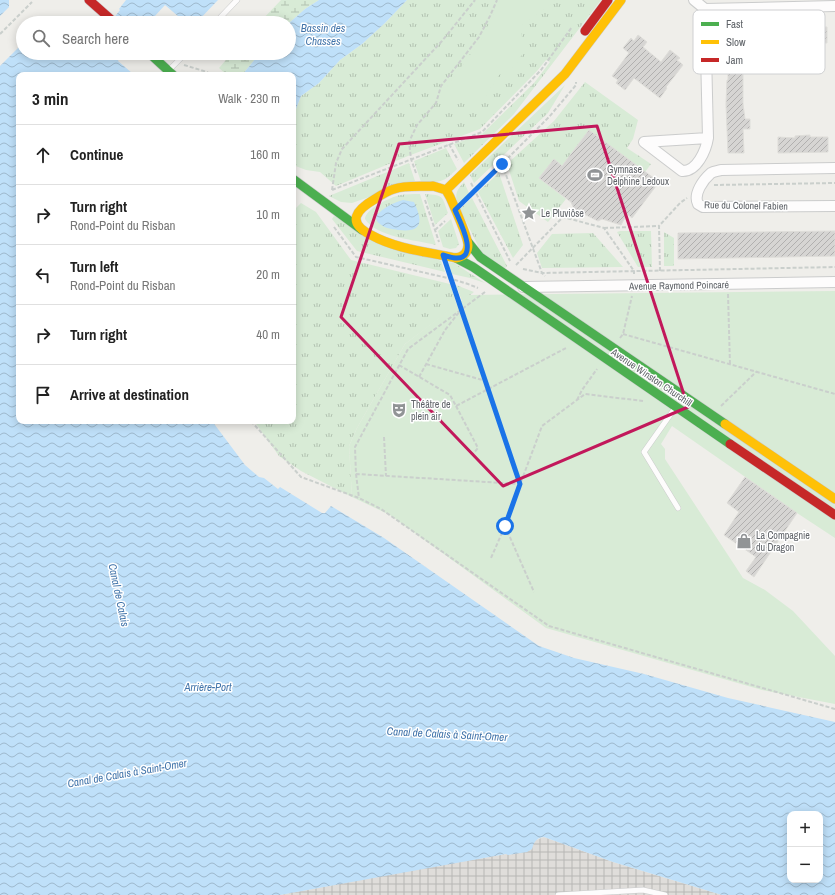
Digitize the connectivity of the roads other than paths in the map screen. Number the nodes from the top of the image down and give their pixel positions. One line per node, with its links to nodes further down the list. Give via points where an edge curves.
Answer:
1 (89, 0): 8 (street)
2 (237, 0): 9 (lane)
3 (608, 0): 10 (street)
4 (621, 0): 17 (street, via 566,74)
5 (694, 0): 7 (street)
6 (835, 6): 7 (street)
7 (705, 9)
8 (107, 16)
9 (222, 16)
10 (582, 36)
11 (157, 60): 14 (street)
12 (179, 60): 15 (lane)
13 (560, 66): 17 (street)
14 (170, 72)
15 (172, 72)
16 (707, 74): 18 (street)
17 (534, 103): 21 (street)
18 (708, 138): 18 (street, via 666,141 644,142 682,171 686,171 694,167 704,152)
19 (835, 168): 23 (street, Rue du Colonel Fabien, via 721,170 713,172 696,195 696,201 703,207)
20 (296, 181): 22 (street)
21 (446, 190): 24 (street, via 438,187 392,189); 26 (street, Avenue Winston Churchill)
22 (322, 199): 24 (street, via 336,206); 25 (street, Avenue Winston Churchill)
23 (835, 206)
24 (353, 208): 25 (street)
25 (363, 230): 27 (street, Avenue Winston Churchill, via 380,240)
26 (468, 242): 27 (street, via 467,252); 29 (street, Avenue Winston Churchill, via 480,257)
27 (456, 258): 30 (street, Avenue Winston Churchill, via 473,267)
28 (835, 282): 29 (street, Avenue Raymond Poincaré)
29 (523, 287): 31 (street, Avenue Winston Churchill)
30 (676, 407): 32 (lane, via 644,452); 33 (street, Avenue Winston Churchill)
31 (835, 499)
32 (678, 508)
33 (835, 515)
34 (558, 895): 35 (lane, via 643,890)
35 (665, 895)

